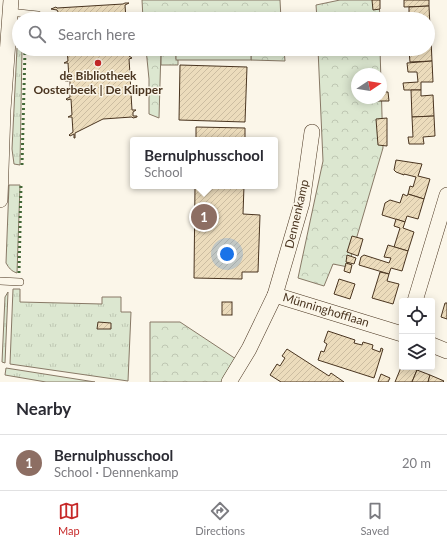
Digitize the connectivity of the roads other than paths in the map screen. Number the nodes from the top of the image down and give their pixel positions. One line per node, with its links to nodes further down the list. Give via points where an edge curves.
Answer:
1 (10, 6): 2 (lane); 4 (street)
2 (29, 12)
3 (312, 132): 10 (street, Dennenkamp, via 302,202)
4 (1, 148): 5 (street)
5 (0, 184): 7 (street)
6 (447, 195): 11 (street)
7 (0, 200)
8 (0, 281): 9 (lane)
9 (20, 282)
10 (275, 295): 12 (street, Münninghofflaan); 15 (street, Münninghofflaan, via 249,349)
11 (417, 298)
12 (399, 333)
13 (435, 346): 14 (street)
14 (447, 351)
15 (229, 382)

